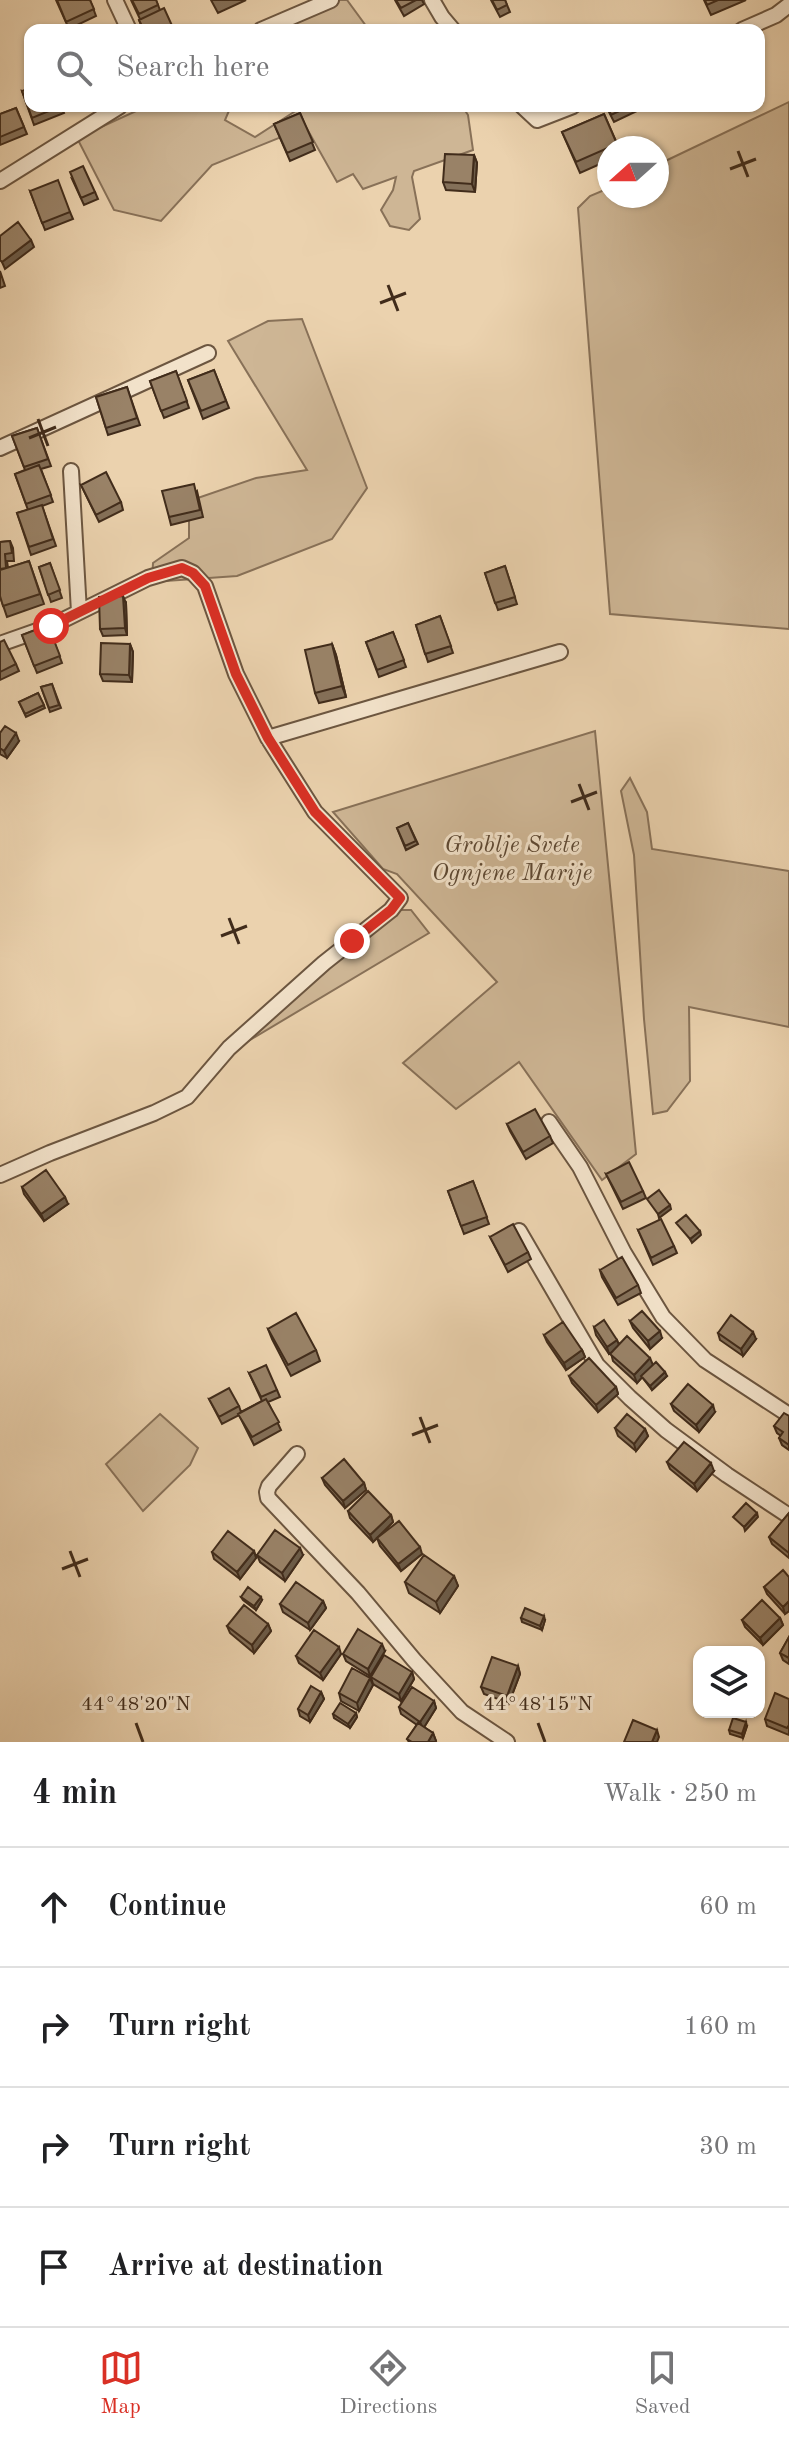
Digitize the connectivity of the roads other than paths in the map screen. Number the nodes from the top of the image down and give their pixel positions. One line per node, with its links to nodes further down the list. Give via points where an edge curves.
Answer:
1 (115, 0): 5 (street)
2 (331, 0): 6 (street)
3 (432, 0): 7 (street)
4 (789, 5): 8 (street)
5 (126, 24)
6 (275, 24)
7 (449, 24)
8 (756, 24)
9 (110, 112): 12 (street)
10 (528, 112): 11 (street, via 537,120)
11 (558, 112)
12 (0, 181)
13 (208, 353): 14 (street)
14 (0, 448)
15 (71, 471): 16 (street)
16 (79, 612): 17 (street); 19 (street, via 148,578 182,568 193,573 205,586 236,674)
17 (0, 644)
18 (560, 652): 19 (street)
19 (268, 738): 21 (street, via 315,812 400,898 229,1048 187,1097)
20 (549, 1122): 23 (street, via 580,1167 663,1317 705,1360)
21 (0, 1175)
22 (519, 1231): 25 (street, via 597,1365 666,1430)
23 (789, 1415)
24 (297, 1454): 26 (street, via 269,1486 268,1498 462,1712)
25 (789, 1516)
26 (507, 1742)

